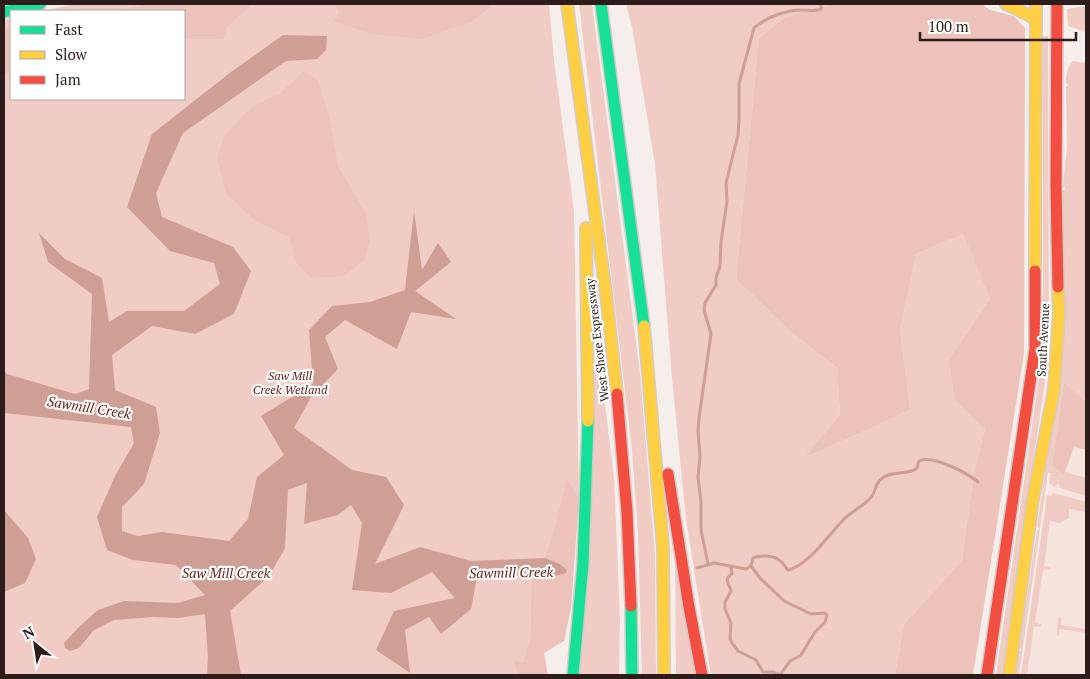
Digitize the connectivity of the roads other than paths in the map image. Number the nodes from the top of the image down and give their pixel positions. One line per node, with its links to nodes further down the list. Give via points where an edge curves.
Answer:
1 (40, 4): 7 (main road)
2 (567, 4): 9 (main road, West Shore Expressway)
3 (601, 4): 10 (main road)
4 (1006, 4): 8 (main road)
5 (1036, 4): 8 (main road, South Avenue)
6 (1057, 4): 16 (main road, South Avenue, via 1059,312 1054,379 1033,500)
7 (13, 10)
8 (1036, 19): 15 (main road, South Avenue, via 1035,349)
9 (583, 125): 11 (main road, via 590,359 584,556); 12 (main road, West Shore Expressway, via 622,433 630,550)
10 (642, 304): 13 (main road, via 663,548); 14 (main road)
11 (574, 675)
12 (632, 675)
13 (664, 675)
14 (702, 675)
15 (987, 675)
16 (1009, 675)

